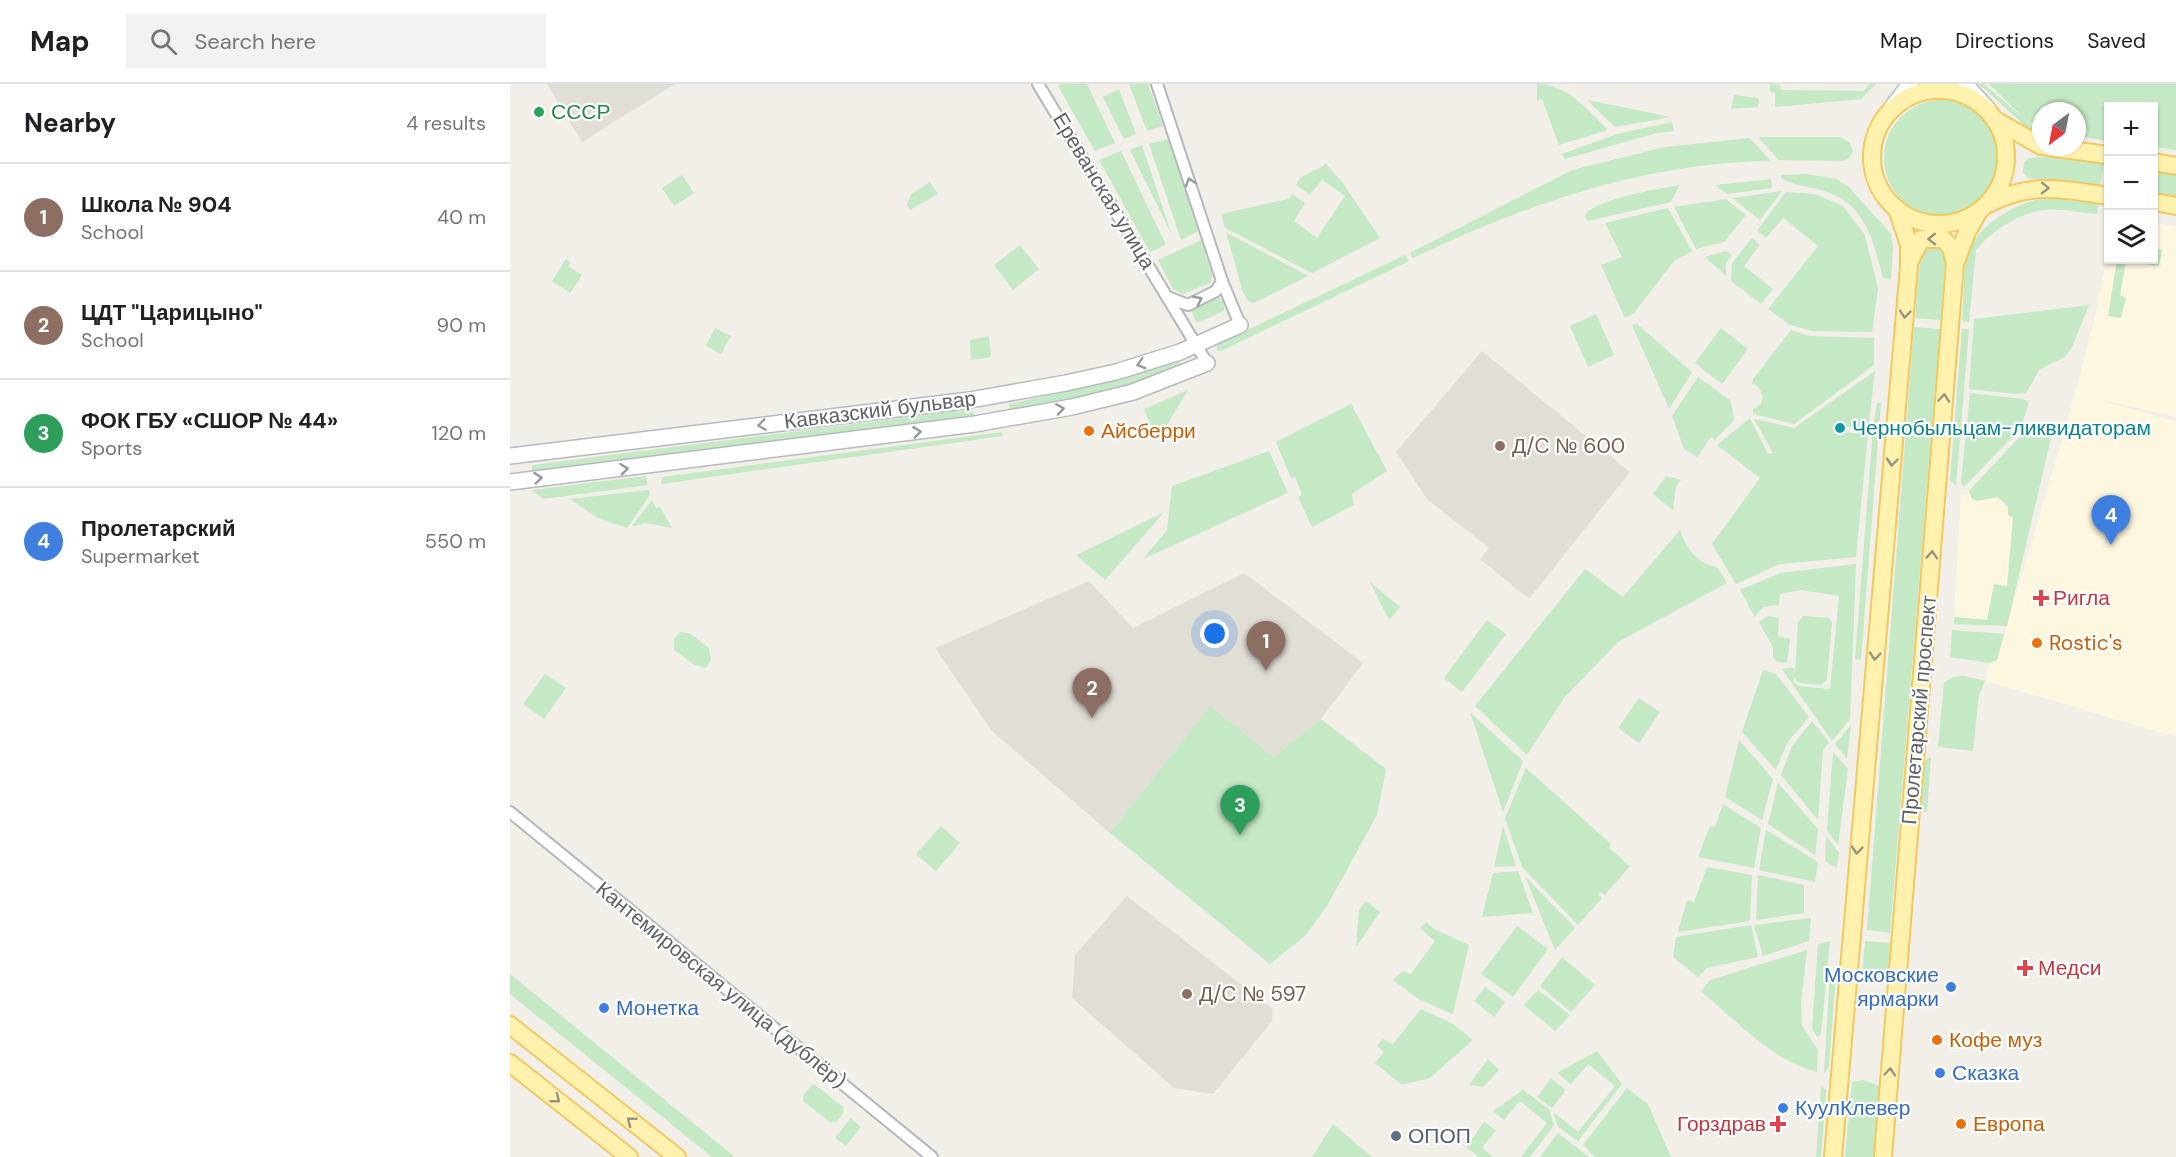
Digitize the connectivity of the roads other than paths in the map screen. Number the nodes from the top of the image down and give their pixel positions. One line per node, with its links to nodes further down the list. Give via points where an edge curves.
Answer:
1 (1038, 84): 20 (street, Ереванская улица)
2 (1157, 84): 19 (street, one-way to 2)
3 (1910, 84): 5 (main road)
4 (1965, 84): 6 (main road)
5 (1892, 107): 6 (main road, via 1915,95 1942,93 1962,96); 16 (main road, via 1877,130 1870,153 1881,194)
6 (1993, 115): 7 (main road); 15 (main road, via 2006,147 2005,167 1998,190)
7 (2032, 140)
8 (2086, 152): 9 (main road)
9 (2104, 154)
10 (2158, 163): 11 (main road)
11 (2176, 166)
12 (2104, 195): 15 (main road, one-way to 12, via 2010,194 2038,188)
13 (2158, 203): 14 (main road)
14 (2176, 206)
15 (1983, 208): 16 (main road, via 1957,221 1941,223); 17 (main road, Пролетарский проспект, via 1967,232)
16 (1897, 209): 18 (main road, via 1909,245)
17 (1955, 264): 18 (main road, one-way to 18, via 1947,242 1925,237); 37 (main road, Пролетарский проспект, one-way to 17)
18 (1909, 266): 36 (main road, one-way to 36)
19 (1222, 281): 20 (street, one-way to 19, via 1188,305 1216,291); 21 (street)
20 (1170, 298): 22 (street, Ереванская улица)
21 (1240, 325): 22 (main road, Кавказский бульвар)
22 (1196, 345): 23 (street, Ереванская улица); 24 (main road, Кавказский бульвар, one-way to 24, via 1116,372)
23 (1207, 363): 26 (main road, Кавказский бульвар, one-way to 23, via 1133,392)
24 (1012, 392): 25 (main road, Кавказский бульвар); 26 (main road, via 1005,396 1002,405 1006,412)
25 (969, 400): 27 (main road, via 984,407 982,420); 28 (main road, Кавказский бульвар, one-way to 28)
26 (1017, 416): 27 (main road, Кавказский бульвар)
27 (975, 424): 29 (main road, Кавказский бульвар, one-way to 27)
28 (510, 456)
29 (510, 482)
30 (510, 812): 35 (street, Кантемировская улица (дублёр))
31 (510, 1025): 34 (main road, one-way to 31)
32 (510, 1063): 33 (main road, one-way to 33)
33 (629, 1157)
34 (677, 1157)
35 (932, 1157)
36 (1833, 1157)
37 (1883, 1157)

